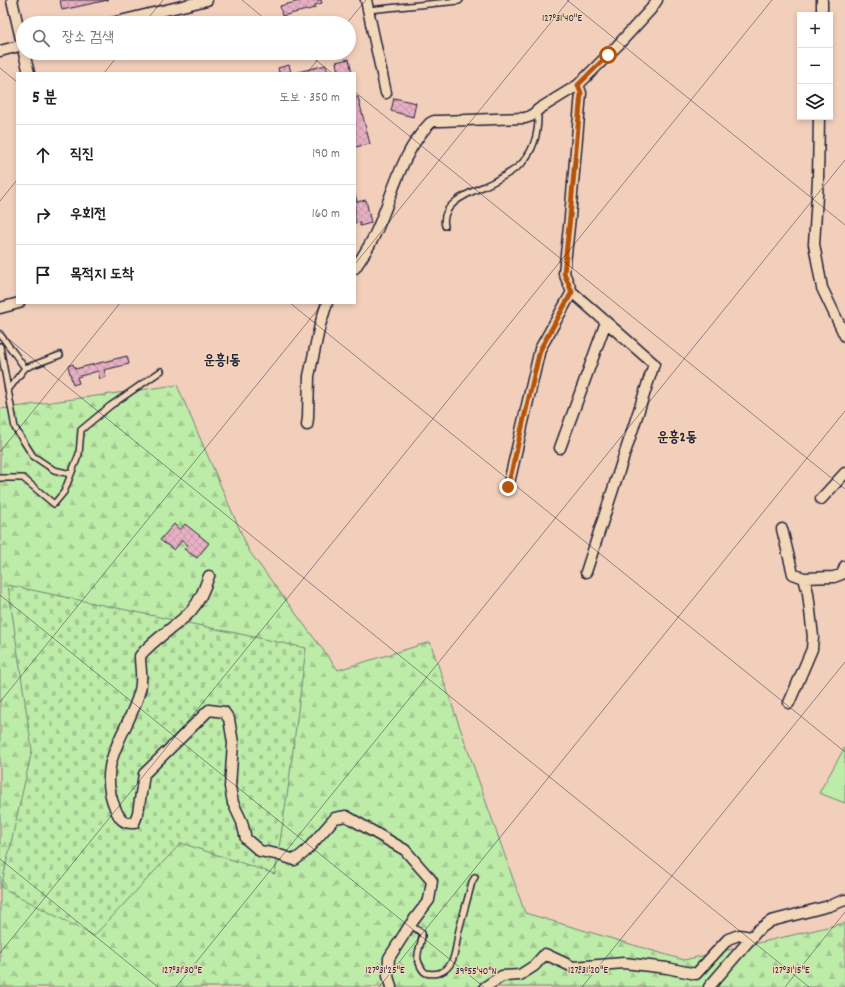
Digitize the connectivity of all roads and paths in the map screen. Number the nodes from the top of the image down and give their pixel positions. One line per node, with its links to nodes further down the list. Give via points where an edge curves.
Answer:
1 (12, 0): 9 (street)
2 (207, 0): 8 (street)
3 (460, 0): 6 (lane)
4 (657, 0): 14 (street)
5 (822, 0): 7 (street)
6 (367, 5): 15 (street)
7 (822, 12)
8 (141, 16)
9 (16, 17)
10 (16, 49): 11 (street)
11 (0, 51)
12 (26, 60): 13 (street)
13 (29, 72)
14 (578, 85): 16 (street); 20 (street, via 581,93 564,273)
15 (386, 93)
16 (534, 113): 18 (lane, via 538,117 537,133 525,159 509,173 453,204 445,214); 19 (street, via 525,118 430,123 413,144 403,162 375,234)
17 (819, 120): 26 (street, via 814,244 822,288)
18 (445, 226)
19 (356, 266)
20 (572, 292): 24 (street); 37 (street, via 540,350)
21 (16, 304): 23 (street)
22 (327, 304): 32 (street, via 309,376)
23 (0, 308)
24 (606, 322): 33 (street); 41 (street, via 654,364)
25 (0, 334): 29 (lane)
26 (845, 336)
27 (0, 346): 31 (lane)
28 (60, 355): 29 (lane)
29 (25, 368): 31 (lane)
30 (161, 371): 35 (lane, via 110,406 81,430 79,454)
31 (8, 390): 35 (lane, via 15,428 33,456 54,470)
32 (307, 425)
33 (560, 448)
34 (845, 472): 38 (street)
35 (71, 474): 36 (lane, via 64,492 54,504 23,478)
36 (0, 478)
37 (508, 487)
38 (821, 499)
39 (782, 529): 43 (street, via 793,574)
40 (845, 566): 43 (street, via 842,574 834,577)
41 (586, 572)
42 (209, 576): 47 (street, via 201,597 190,612 140,656 140,689 115,749 109,774 109,790 118,815 128,823 134,822 138,813 144,774 209,710 224,712 229,719 233,743 230,787 246,839 260,851 295,860 335,818 346,816 405,850 432,881 429,900)
43 (804, 578): 44 (street, via 813,637 812,649)
44 (789, 703)
45 (475, 877): 47 (lane, via 457,936 457,948 444,970 432,974 423,970 418,961 422,933)
46 (845, 900): 48 (street, via 771,921)
47 (410, 925): 49 (street, via 389,958 388,976)
48 (751, 937): 50 (street, via 739,935 728,939 696,974 624,963 573,967 545,954 534,966 520,975 502,976); 51 (street)
49 (391, 987)
50 (485, 987)
51 (709, 987)

